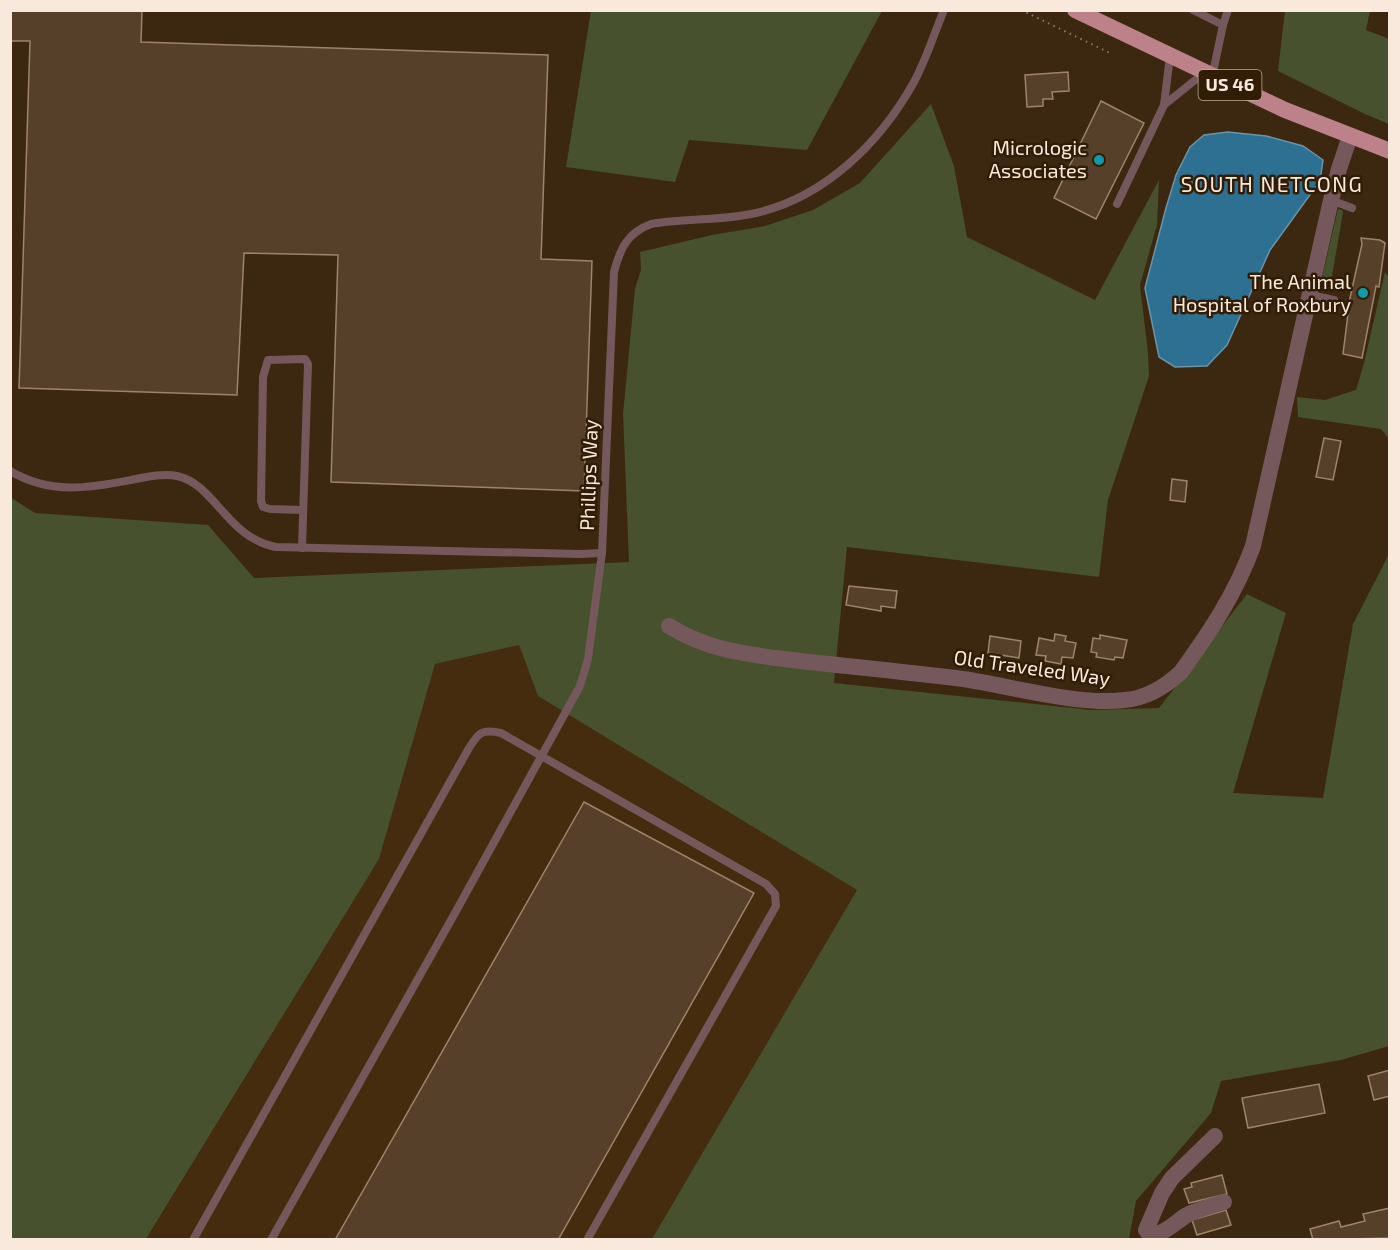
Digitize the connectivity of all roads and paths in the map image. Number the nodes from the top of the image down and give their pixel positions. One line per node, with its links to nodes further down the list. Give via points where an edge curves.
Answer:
1 (944, 10): 21 (lane, Phillips Way, via 915,81 899,107 870,145 829,180 784,204 756,213 651,224 638,229 623,244 614,272)
2 (1022, 10): 7 (path)
3 (1193, 10): 6 (lane)
4 (1228, 10): 6 (lane)
5 (1083, 12): 8 (main road, US 46)
6 (1222, 25): 9 (lane)
7 (1112, 54)
8 (1170, 56): 9 (main road, US 46); 10 (lane)
9 (1208, 75): 10 (lane); 11 (main road, US 46)
10 (1164, 105): 14 (lane)
11 (1350, 136): 12 (main road, US 46); 13 (street, Old Traveled Way)
12 (1389, 151)
13 (1331, 200): 15 (lane); 16 (street, Old Traveled Way)
14 (1117, 204)
15 (1352, 208)
16 (1310, 295): 17 (lane); 22 (street, Old Traveled Way, via 1261,519 1247,564 1203,642 1181,672 1155,692 1123,701 1094,700 963,679 723,650)
17 (1334, 300)
18 (10, 471): 20 (lane, Phillips Way, via 36,483 69,489 177,476 202,489 234,525 253,539 268,545)
19 (303, 510): 19 (lane, via 308,364 305,359 268,360 263,377 261,501 263,507 270,509); 20 (lane)
20 (302, 548): 21 (lane, Phillips Way)
21 (602, 553): 23 (lane, via 588,659 580,686)
22 (669, 626)
23 (542, 756): 26 (lane, via 501,733 488,730 477,735); 27 (lane); 28 (lane, via 766,884 775,894 776,906)
24 (1215, 1136): 25 (street, via 1172,1178 1146,1230 1149,1234 1164,1231 1189,1214)
25 (1224, 1202)
26 (193, 1239)
27 (271, 1239)
28 (587, 1239)

